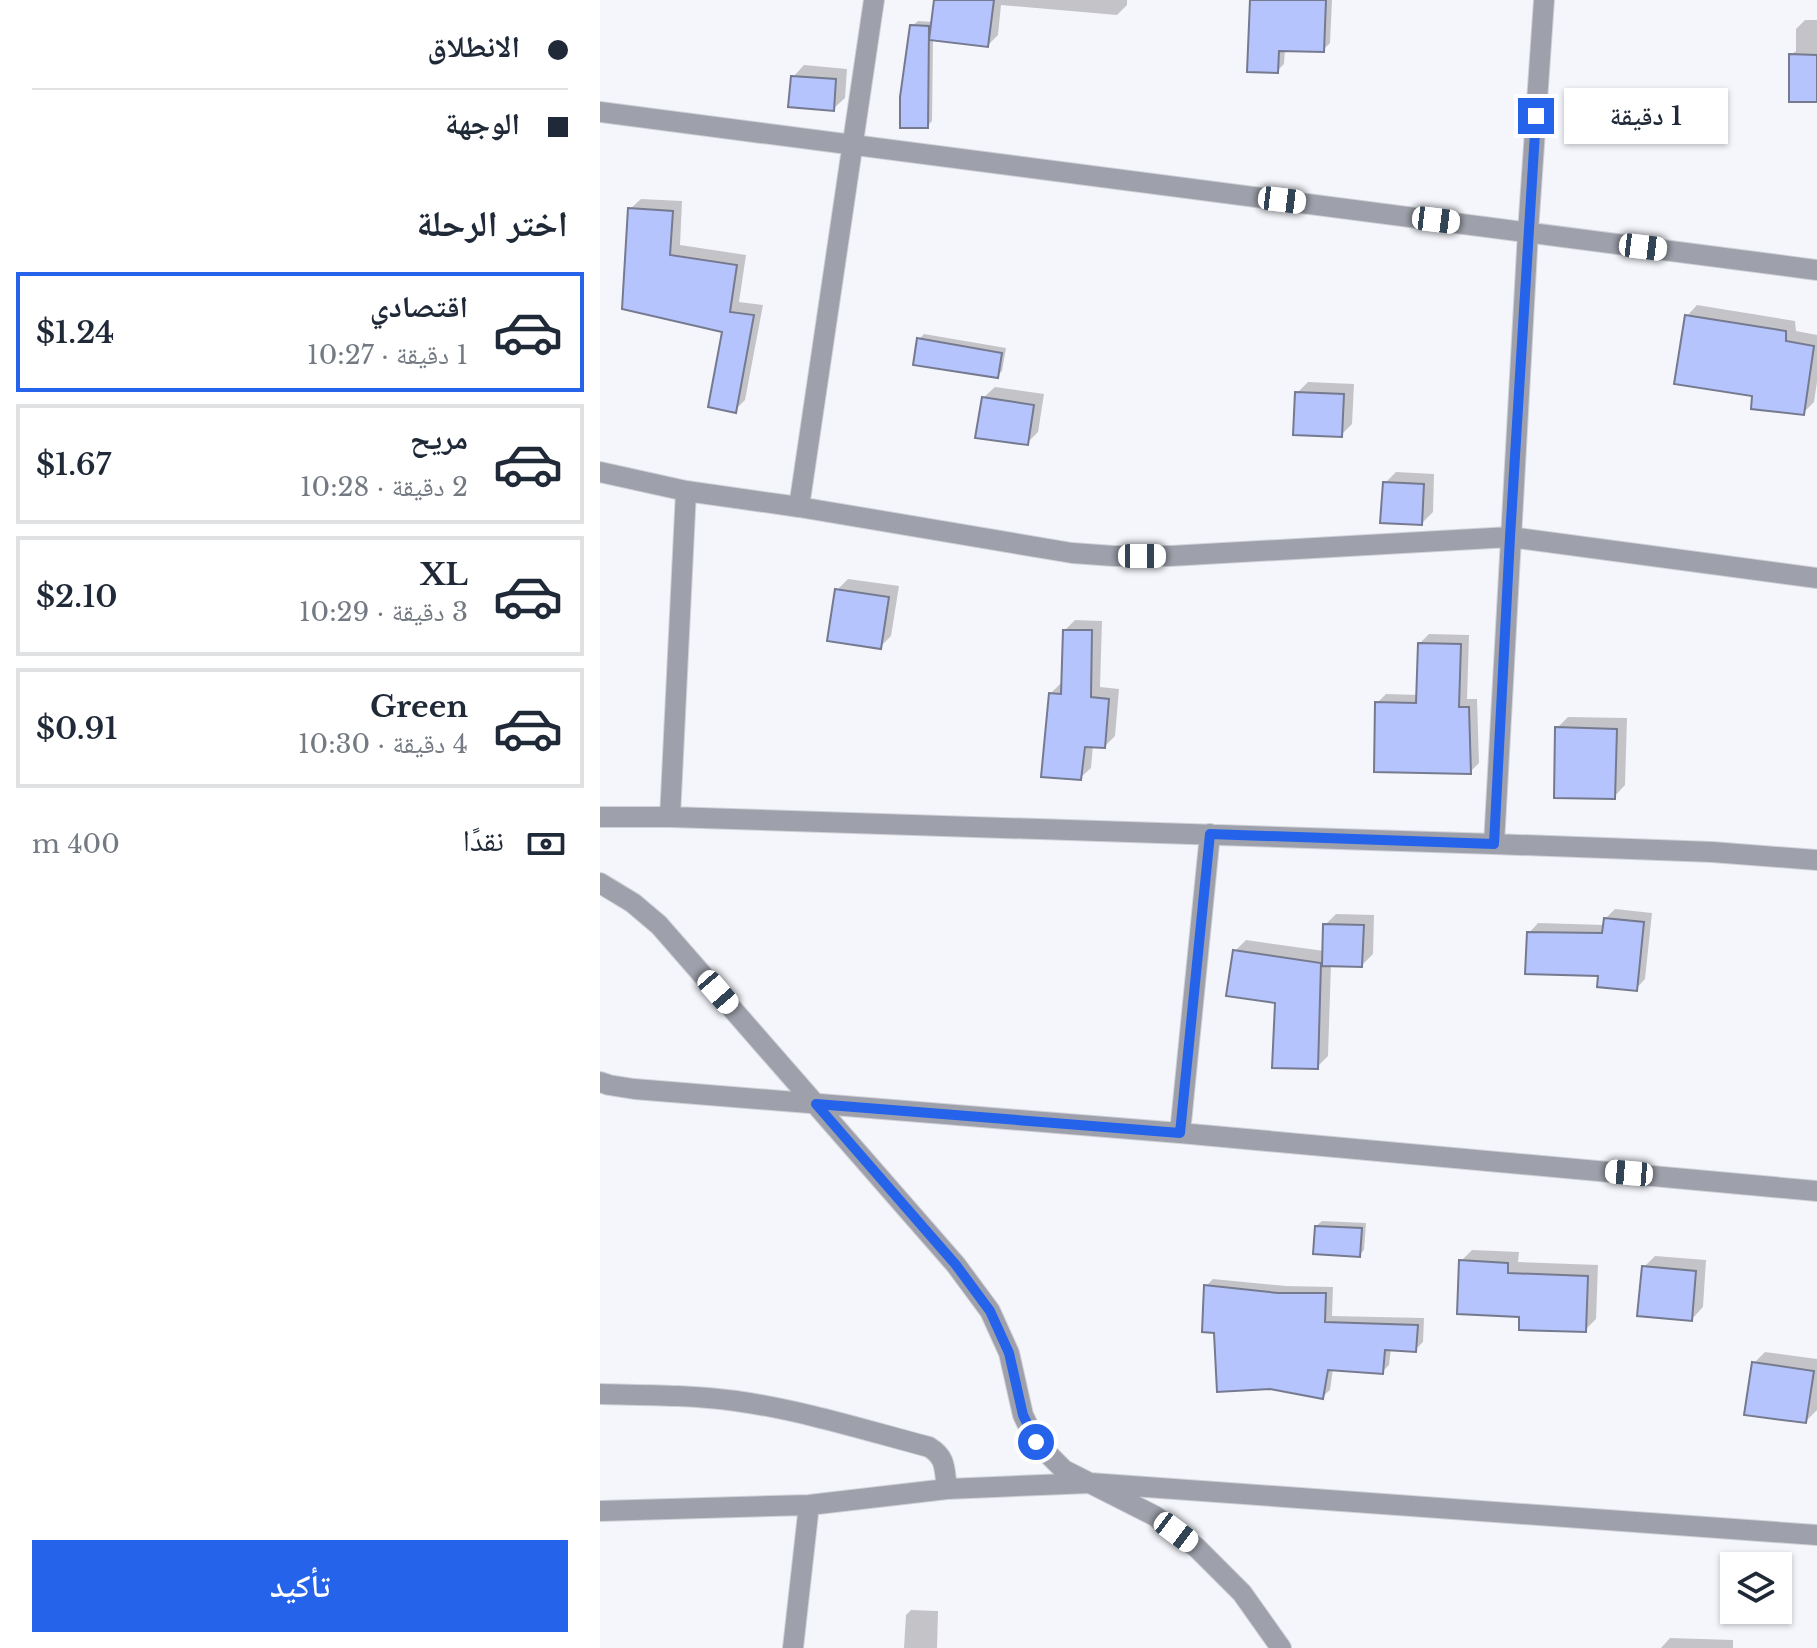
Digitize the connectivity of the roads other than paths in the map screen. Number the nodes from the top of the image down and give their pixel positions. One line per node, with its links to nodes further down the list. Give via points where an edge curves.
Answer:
1 (874, 0): 4 (street)
2 (1544, 0): 5 (street)
3 (600, 112): 4 (street)
4 (853, 145): 5 (street); 9 (street)
5 (1528, 232): 6 (street); 10 (street)
6 (1817, 270)
7 (600, 472): 8 (street)
8 (686, 491): 9 (street); 13 (street)
9 (799, 507): 10 (street, via 1114,556)
10 (1510, 537): 11 (street); 15 (street)
11 (1817, 578)
12 (600, 817): 13 (street)
13 (670, 817): 14 (street)
14 (1210, 834): 15 (street); 20 (street)
15 (1494, 844): 16 (street)
16 (1817, 860)
17 (600, 883): 19 (street, via 659,925)
18 (600, 1082): 19 (street)
19 (816, 1104): 20 (street); 23 (street, via 990,1311 1009,1353 1023,1415 1036,1442 1064,1470)
20 (1180, 1133): 21 (street)
21 (1817, 1191)
22 (600, 1394): 24 (street, via 736,1401 929,1447 940,1453)
23 (1090, 1483): 24 (street); 27 (street); 29 (street, via 1155,1516 1197,1548 1242,1593)
24 (947, 1489): 25 (street)
25 (809, 1505): 26 (street); 28 (street)
26 (600, 1511)
27 (1817, 1535)
28 (793, 1648)
29 (1281, 1648)

